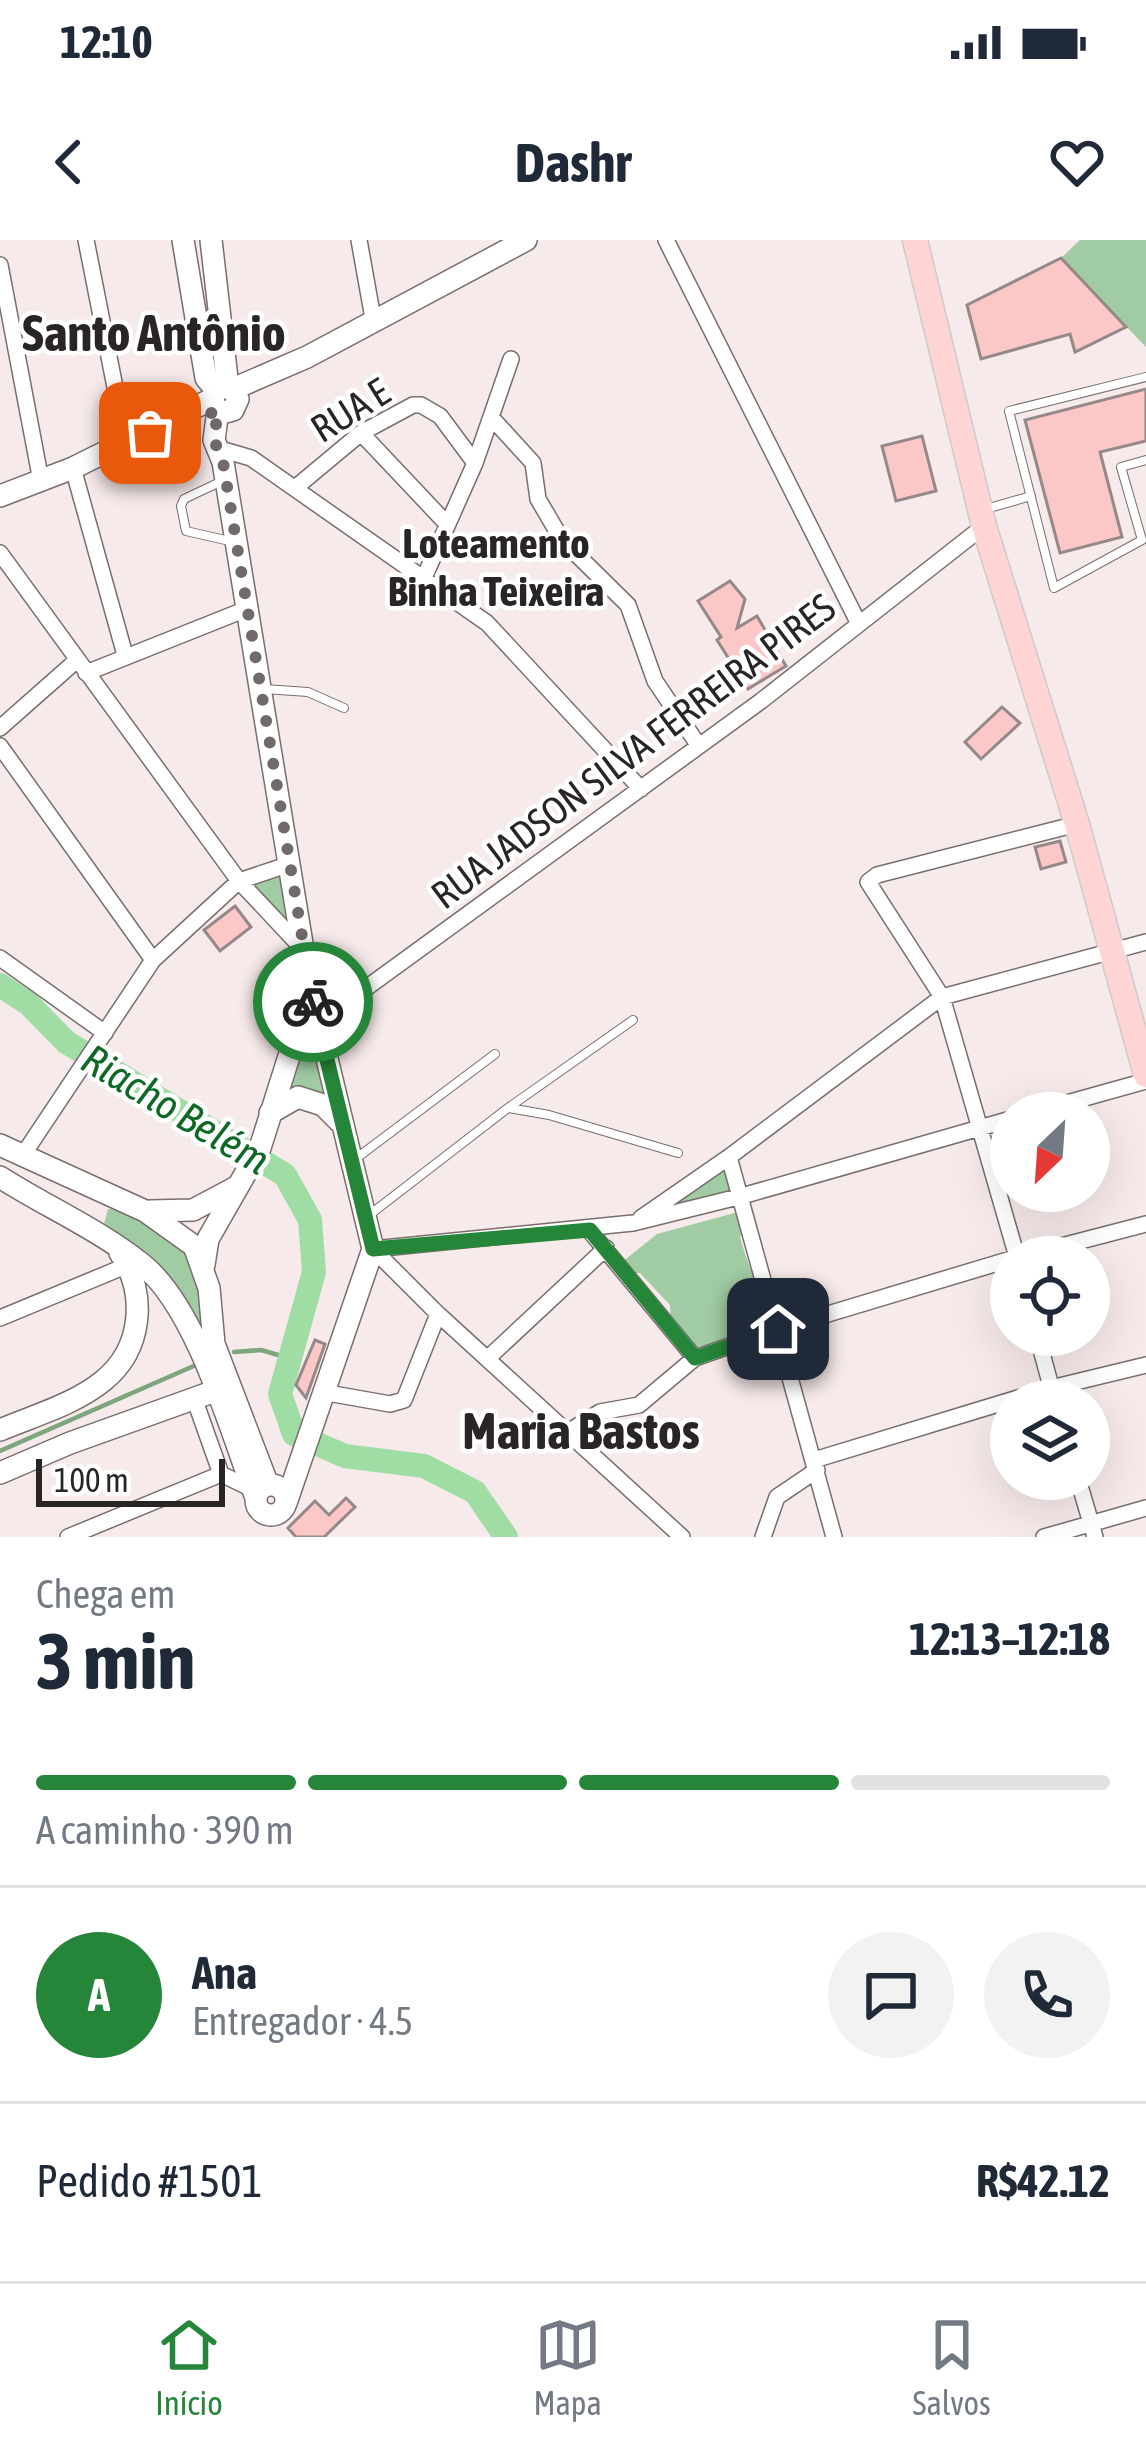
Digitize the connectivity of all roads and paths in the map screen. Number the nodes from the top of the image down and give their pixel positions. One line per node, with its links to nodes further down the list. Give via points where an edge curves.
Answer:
1 (86, 240): 15 (street)
2 (183, 240): 12 (main road, via 206,378)
3 (211, 240): 12 (main road)
4 (359, 240): 9 (street)
5 (666, 240): 30 (street)
6 (915, 240): 24 (main road)
7 (523, 241): 9 (main road)
8 (0, 265): 20 (street)
9 (374, 324): 12 (main road)
10 (511, 359): 13 (street)
11 (1146, 376): 23 (lane, via 1009,411)
12 (223, 400): 15 (main road, via 190,423); 17 (main road, via 214,440)
13 (491, 417): 19 (street); 37 (street, via 533,463 538,499 562,540 628,605 656,681)
14 (361, 433): 19 (street, RUA E, via 422,405 440,416); 21 (street, RUA E); 25 (street)
15 (126, 443): 18 (main road)
16 (1146, 460): 23 (lane, via 1120,467 1142,540 1054,587)
17 (225, 464): 21 (street, via 251,458); 26 (main road); 26 (lane, via 184,499 182,520 194,535)
18 (73, 468): 20 (main road); 31 (street)
19 (471, 471): 25 (street)
20 (41, 481): 22 (main road)
21 (295, 488): 28 (street)
22 (0, 496)
23 (1031, 496): 24 (lane)
24 (982, 518): 30 (street, RUA JADSON SILVA FERREIRA PIRES); 39 (main road)
25 (447, 524): 28 (street)
26 (236, 542): 29 (main road)
27 (0, 553): 32 (street)
28 (423, 580): 38 (street, via 509,644)
29 (249, 608): 31 (street); 33 (main road)
30 (859, 624): 37 (street, RUA JADSON SILVA FERREIRA PIRES)
31 (125, 656): 32 (street)
32 (81, 666): 35 (street); 41 (street)
33 (262, 688): 34 (lane, via 308,692); 40 (main road)
34 (344, 708)
35 (0, 728)
36 (0, 746): 46 (street)
37 (699, 746): 38 (street, RUA JADSON SILVA FERREIRA PIRES)
38 (641, 789): 50 (street, RUA JADSON SILVA FERREIRA PIRES)
39 (1077, 824): 44 (main road); 48 (street, via 869,880)
40 (290, 864): 41 (street); 43 (main road)
41 (239, 881): 43 (street); 46 (street)
42 (1146, 942): 44 (street)
43 (303, 949): 47 (main road)
44 (1114, 951): 48 (street); 53 (main road)
45 (0, 958): 51 (street)
46 (153, 960): 51 (street)
47 (308, 980): 50 (main road); 56 (main road)
48 (942, 998): 59 (street); 63 (street)
49 (633, 1020): 55 (lane)
50 (318, 1023): 57 (main road)
51 (101, 1039): 62 (street)
52 (495, 1054): 64 (lane)
53 (1146, 1078): 54 (street)
54 (1100, 1092)
55 (508, 1108): 61 (lane); 72 (lane)
56 (270, 1114): 57 (main road, via 298,1097 323,1105); 65 (main road)
57 (343, 1125): 64 (main road)
58 (990, 1125): 59 (street)
59 (982, 1127): 68 (street); 76 (street)
60 (0, 1145): 62 (main road)
61 (678, 1153)
62 (23, 1155): 66 (main road)
63 (729, 1157): 68 (street); 73 (street)
64 (353, 1161): 72 (main road)
65 (252, 1166): 71 (main road, via 194,1210); 81 (main road, via 208,1239)
66 (76, 1180): 69 (main road); 70 (main road, via 74,1205)
67 (2, 1181): 70 (main road)
68 (742, 1196): 73 (street); 85 (street)
69 (114, 1197): 71 (main road); 78 (main road, via 95,1210)
70 (58, 1211): 78 (main road)
71 (145, 1211): 81 (main road, via 186,1239)
72 (367, 1217): 79 (main road)
73 (624, 1224): 75 (street); 80 (street)
74 (1146, 1224): 77 (street)
75 (590, 1230): 79 (street); 80 (street)
76 (1010, 1236)
77 (1100, 1236)
78 (113, 1248): 84 (street); 86 (main road, via 171,1294); 94 (main road, via 139,1311 117,1367 93,1388)
79 (373, 1249): 83 (street); 92 (main road)
80 (608, 1251): 87 (street); 88 (street)
81 (204, 1265): 86 (main road)
82 (990, 1266): 85 (street)
83 (438, 1315): 87 (street); 92 (street, via 404,1400)
84 (0, 1318)
85 (778, 1329): 88 (street); 96 (street)
86 (207, 1348): 91 (main road)
87 (488, 1358): 95 (street)
88 (695, 1358): 95 (street, via 639,1405 600,1412)
89 (1146, 1365): 90 (street)
90 (1100, 1380)
91 (213, 1390): 97 (main road); 98 (street, via 203,1421); 99 (main road)
92 (322, 1392): 99 (main road, via 301,1453)
93 (990, 1414): 96 (street)
94 (0, 1430)
95 (568, 1432): 106 (street)
96 (815, 1465): 107 (street, via 770,1508); 108 (street)
97 (0, 1473)
98 (221, 1474): 99 (street); 103 (street)
99 (268, 1497): 104 (main road); 105 (main road)
100 (1084, 1500): 102 (street)
101 (1146, 1508): 102 (street)
102 (1093, 1530): 109 (street)
103 (68, 1537)
104 (262, 1537)
105 (288, 1537)
106 (682, 1537)
107 (763, 1537)
108 (834, 1537)
109 (1044, 1537)

